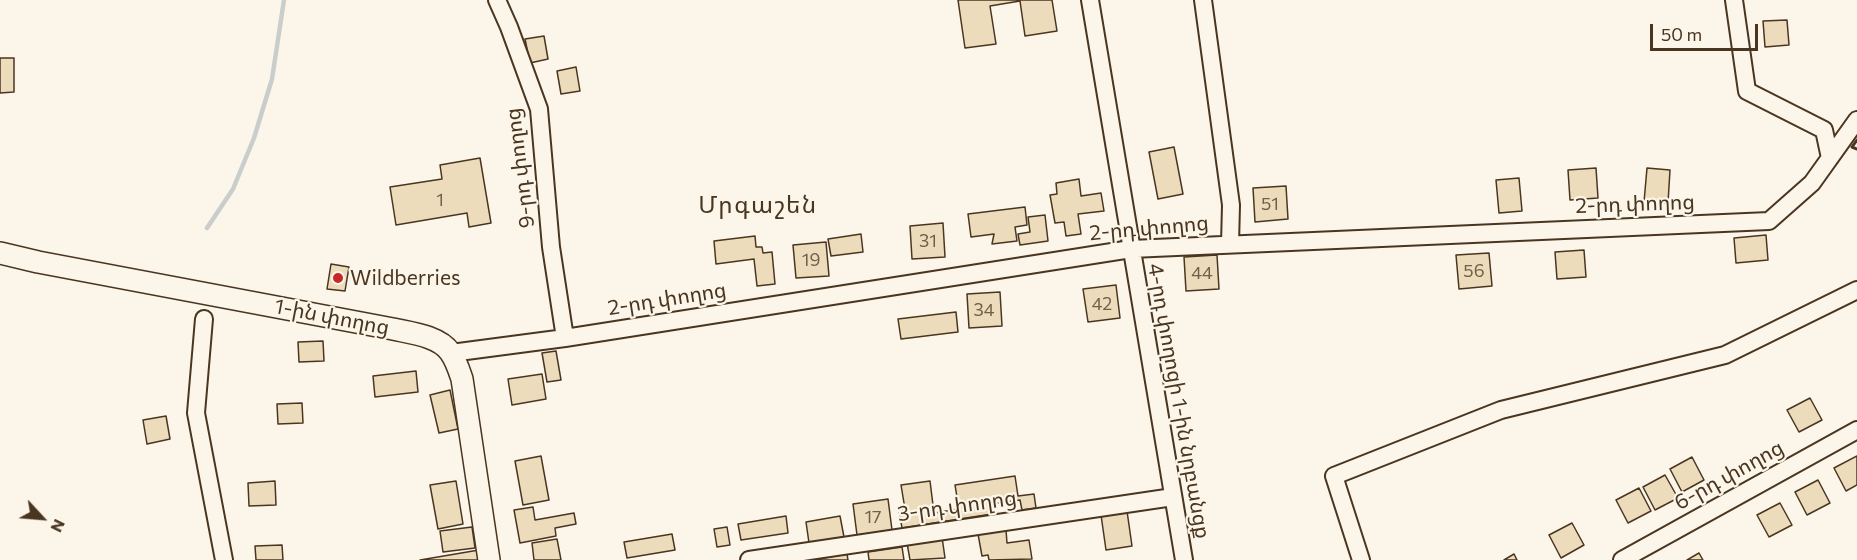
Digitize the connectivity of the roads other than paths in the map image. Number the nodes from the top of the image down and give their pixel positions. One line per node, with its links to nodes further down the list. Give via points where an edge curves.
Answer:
1 (496, 0): 12 (street, 9-րդ փողոց, via 510,27 539,109 551,247)
2 (1090, 0): 8 (street, 4-րդ փողոցի 1-ին նրբանցք)
3 (1203, 0): 7 (street, via 1231,205)
4 (1734, 0): 6 (street, via 1747,91 1824,130)
5 (1857, 120): 6 (street, 2-րդ փողոց)
6 (1830, 158): 7 (street, 2-րդ փողոց, via 1812,183 1769,221)
7 (1230, 244): 8 (street, 2-րդ փողոց)
8 (1131, 249): 12 (street, 2-րդ փողոց); 15 (street, 4-րդ փողոցի 1-ին նրբանցք)
9 (0, 253): 13 (main road, 1-ին փողոց, via 393,328 424,337)
10 (1857, 290): 20 (street, via 1725,355 1501,410 1334,476)
11 (204, 319): 16 (street, via 196,413)
12 (565, 338): 13 (street, 2-րդ փողոց)
13 (451, 353): 17 (main road, via 462,379)
14 (1857, 430): 21 (street, 6-րդ փողոց)
15 (1173, 497): 18 (street, 3-րդ փողոց); 19 (street, 4-րդ փողոցի 1-ին նրբանցք)
16 (224, 560)
17 (489, 560)
18 (749, 560)
19 (1184, 560)
20 (1361, 560)
21 (1622, 560)

